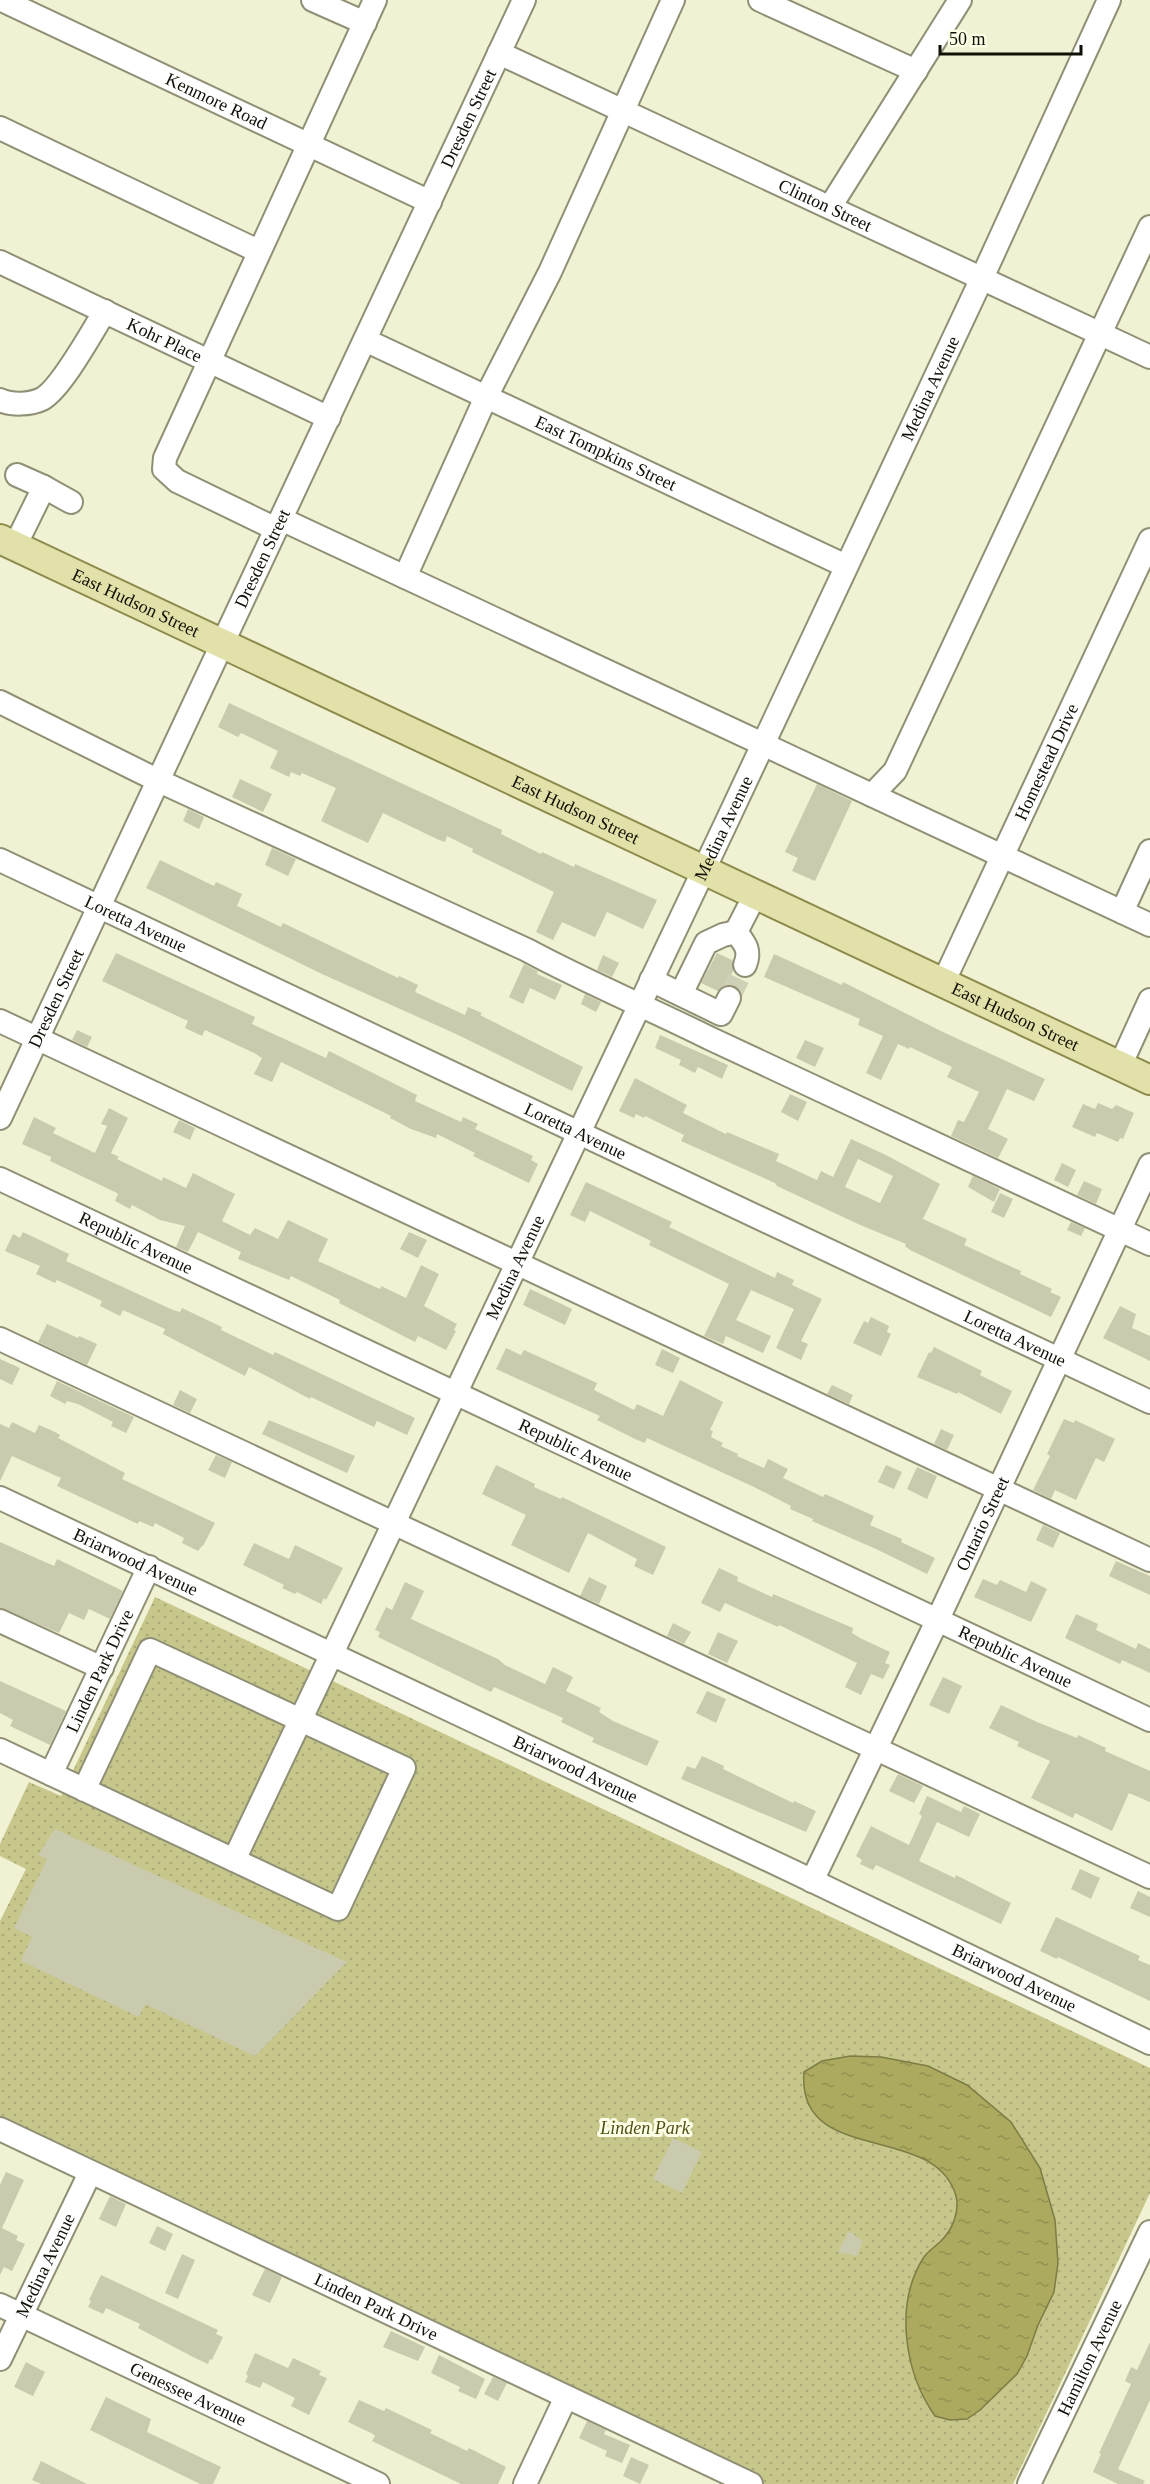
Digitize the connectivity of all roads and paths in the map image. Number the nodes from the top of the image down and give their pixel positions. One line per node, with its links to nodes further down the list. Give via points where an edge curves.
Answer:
1 (2, 0): 14 (street, Kenmore Road)
2 (313, 0): 9 (street)
3 (375, 0): 9 (street)
4 (524, 0): 10 (street, Dresden Street)
5 (673, 0): 12 (street)
6 (760, 0): 11 (street)
7 (960, 0): 11 (street)
8 (1108, 0): 20 (street, Medina Avenue)
9 (365, 23): 14 (street)
10 (499, 53): 12 (street, Clinton Street); 15 (street, Dresden Street)
11 (916, 71): 16 (street)
12 (623, 111): 16 (street, Clinton Street); 26 (street, via 550,272)
13 (0, 128): 18 (street)
14 (307, 144): 15 (street, Kenmore Road); 18 (street)
15 (430, 202): 23 (street, Dresden Street)
16 (830, 207): 20 (street, Clinton Street)
17 (1150, 227): 22 (street)
18 (258, 251): 25 (street)
19 (0, 262): 21 (street, Kohr Place)
20 (982, 278): 22 (street, Clinton Street); 35 (street, Medina Avenue)
21 (105, 311): 25 (street, Kohr Place); 27 (street, via 58,384 42,399 20,404)
22 (1100, 334): 24 (street, Clinton Street); 41 (street, via 895,771)
23 (365, 340): 26 (street, East Tompkins Street); 28 (street, Dresden Street)
24 (1150, 357)
25 (208, 360): 28 (street, Kohr Place); 32 (street, via 165,458 164,469 177,481)
26 (486, 397): 35 (street, East Tompkins Street); 36 (street)
27 (0, 400)
28 (329, 417): 32 (street, Dresden Street)
29 (17, 475): 30 (street)
30 (44, 488): 31 (street); 34 (street)
31 (71, 501)
32 (279, 524): 36 (street); 37 (street, Dresden Street)
33 (1150, 540): 43 (street, Homestead Drive)
34 (8, 542): 37 (main road, East Hudson Street)
35 (846, 566): 39 (street, Medina Avenue)
36 (405, 577): 39 (street)
37 (222, 644): 40 (street, Dresden Street); 45 (main road, East Hudson Street)
38 (0, 702): 40 (street)
39 (762, 745): 41 (street); 45 (street, Medina Avenue)
40 (159, 781): 47 (street, Dresden Street); 56 (street)
41 (872, 795): 43 (street)
42 (1150, 851): 48 (street)
43 (1003, 855): 48 (street); 53 (street, Homestead Drive)
44 (0, 860): 47 (street, Loretta Avenue)
45 (703, 870): 46 (main road, East Hudson Street); 52 (street, Medina Avenue)
46 (755, 895): 50 (street); 53 (main road, East Hudson Street)
47 (99, 907): 59 (street, Dresden Street); 63 (street, Loretta Avenue)
48 (1122, 912): 49 (street)
49 (1150, 925)
50 (736, 933): 51 (street, via 748,948); 54 (street, via 706,944)
51 (745, 965)
52 (651, 980): 54 (street); 56 (street, Medina Avenue)
53 (943, 983): 60 (main road, East Hudson Street)
54 (681, 994): 57 (street)
55 (1150, 1000): 60 (street)
56 (640, 1003): 63 (street, Medina Avenue); 66 (street)
57 (725, 1006)
58 (0, 1021): 59 (street)
59 (37, 1038): 62 (street, Dresden Street); 68 (street)
60 (1120, 1066): 61 (main road, East Hudson Street)
61 (1150, 1080)
62 (0, 1118)
63 (579, 1133): 68 (street, Medina Avenue); 70 (street, Loretta Avenue)
64 (1150, 1164): 66 (street, Ontario Street)
65 (0, 1179): 71 (street, Republic Avenue)
66 (1119, 1229): 67 (street); 70 (street, Ontario Street)
67 (1150, 1244)
68 (518, 1263): 71 (street, Medina Avenue); 73 (street)
69 (0, 1339): 75 (street)
70 (1059, 1359): 72 (street, Loretta Avenue); 73 (street, Ontario Street)
71 (457, 1392): 75 (street, Medina Avenue); 78 (street, Republic Avenue)
72 (1150, 1402)
73 (998, 1489): 76 (street); 78 (street, Ontario Street)
74 (0, 1498): 77 (street, Briarwood Avenue)
75 (394, 1524): 80 (street, Medina Avenue); 84 (street)
76 (1150, 1560)
77 (149, 1566): 80 (street, Briarwood Avenue); 81 (street, Linden Park Drive)
78 (938, 1619): 83 (street, Republic Avenue); 84 (street, Ontario Street)
79 (0, 1621): 81 (street)
80 (332, 1654): 82 (street, Medina Avenue); 90 (street, Briarwood Avenue)
81 (102, 1668): 86 (street, Linden Park Drive)
82 (301, 1720): 87 (street, via 150,1650); 88 (street, Medina Avenue); 88 (street, via 404,1768 338,1909)
83 (1150, 1720)
84 (876, 1747): 89 (street); 90 (street, Ontario Street)
85 (0, 1750): 86 (street)
86 (51, 1774): 87 (street)
87 (84, 1790): 88 (street)
88 (234, 1860)
89 (1150, 1877)
90 (812, 1881): 91 (street, Briarwood Avenue)
91 (1150, 2043)
92 (0, 2129): 93 (street, Linden Park Drive)
93 (90, 2173): 96 (street, Medina Avenue); 98 (street, Linden Park Drive)
94 (1150, 2232): 102 (street, Hamilton Avenue)
95 (0, 2305): 96 (street, Genessee Avenue)
96 (22, 2315): 97 (street, Medina Avenue); 99 (street, Genessee Avenue)
97 (0, 2359)
98 (566, 2397): 100 (street); 101 (street, Linden Park Drive)
99 (378, 2484)
100 (525, 2484)
101 (751, 2484)
102 (1029, 2484)

